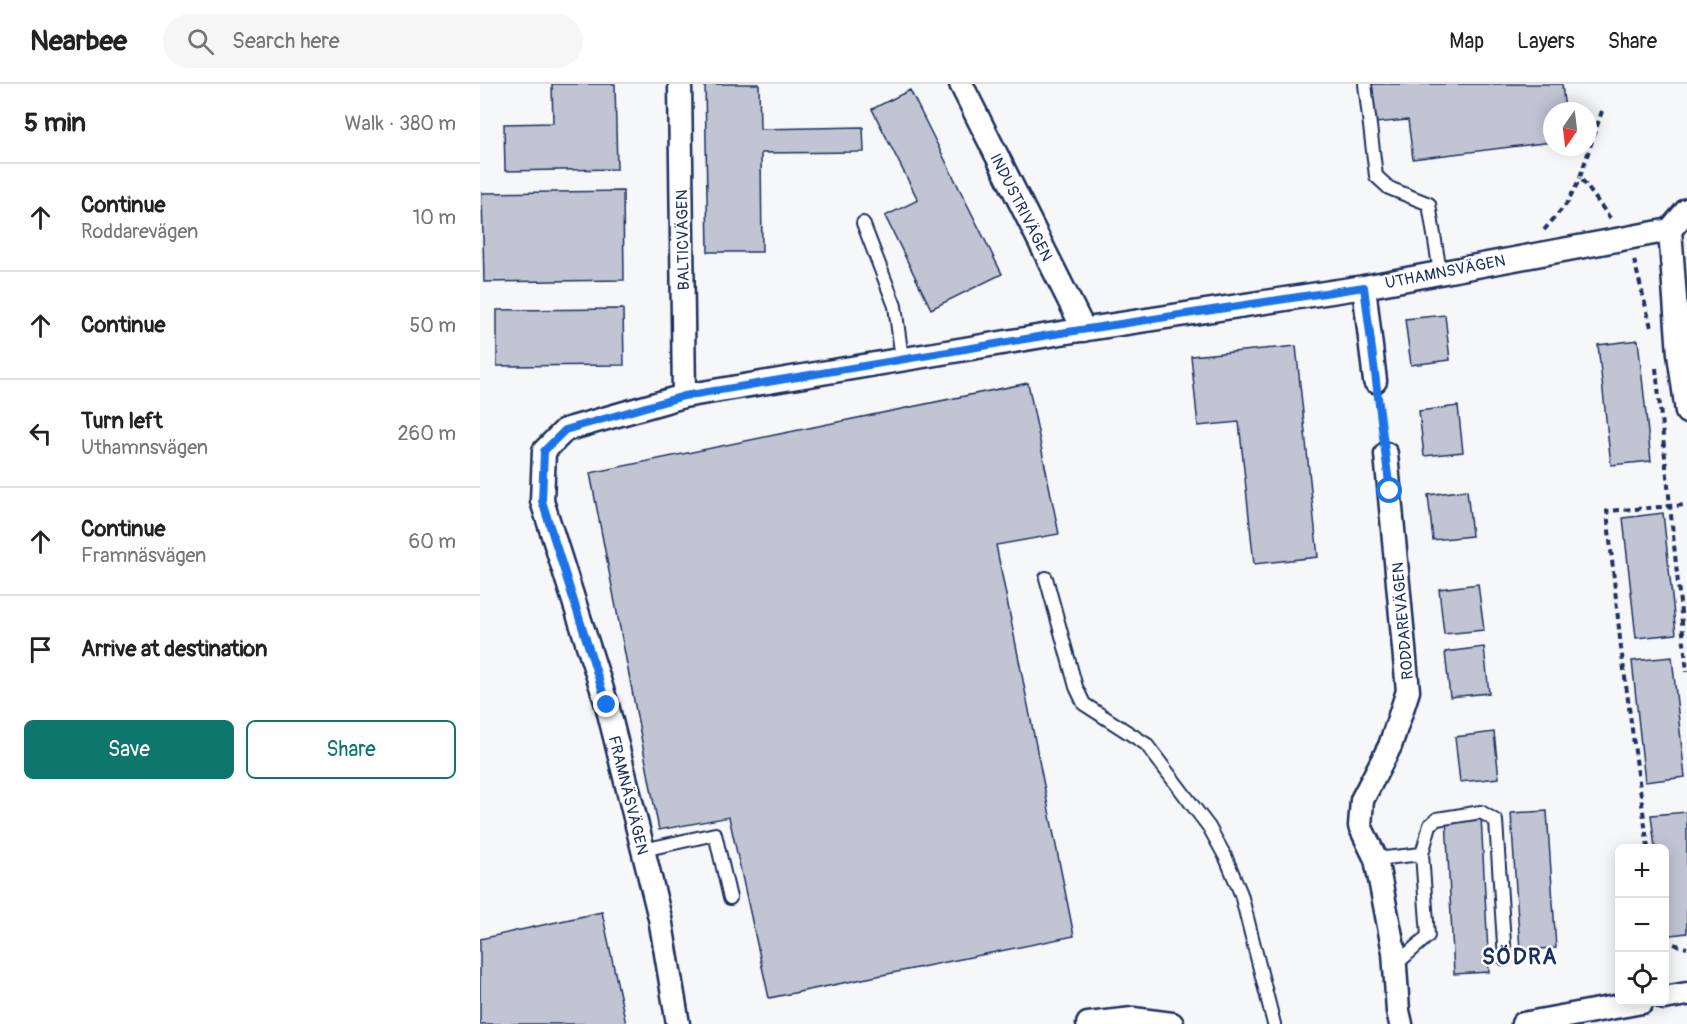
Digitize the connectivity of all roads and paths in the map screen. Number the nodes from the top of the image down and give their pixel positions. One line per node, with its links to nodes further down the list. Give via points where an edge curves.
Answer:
1 (680, 84): 16 (street, BALTICVÄGEN)
2 (961, 84): 11 (street, INDUSTRIVÄGEN)
3 (1365, 84): 9 (lane, via 1376,176 1389,188 1429,204)
4 (1602, 111): 8 (path, via 1580,177)
5 (1687, 210): 7 (street)
6 (863, 223): 13 (lane, via 895,306)
7 (1670, 230): 8 (street, UTHAMNSVÄGEN); 17 (street)
8 (1628, 237): 9 (street, UTHAMNSVÄGEN); 12 (path)
9 (1440, 272): 10 (street, UTHAMNSVÄGEN)
10 (1364, 287): 11 (street, UTHAMNSVÄGEN); 15 (street)
11 (1084, 330): 13 (street, UTHAMNSVÄGEN)
12 (1653, 341)
13 (902, 359): 16 (street, UTHAMNSVÄGEN)
14 (1656, 365): 21 (path)
15 (1375, 381): 18 (path)
16 (684, 396): 19 (street, UTHAMNSVÄGEN, via 565,430 544,451)
17 (1687, 412)
18 (1386, 454): 27 (street, RODDAREVÄGEN, via 1408,691 1390,746 1362,800 1360,826)
19 (542, 501): 25 (street, FRAMNÄSVÄGEN, via 607,705)
20 (1687, 505): 21 (path)
21 (1669, 506): 23 (path); 24 (path, via 1607,511)
22 (1046, 578): 39 (lane, via 1084,704 1146,744 1209,827 1226,858 1241,894)
23 (1687, 672)
24 (1646, 844)
25 (643, 850): 28 (lane, via 716,834); 36 (street, FRAMNÄSVÄGEN, via 660,918)
26 (1422, 854): 27 (lane); 31 (lane, via 1430,825 1437,819 1481,812 1496,821); 32 (lane, via 1428,936)
27 (1376, 859): 32 (street, RODDAREVÄGEN, via 1394,952)
28 (730, 898)
29 (1669, 942): 30 (path)
30 (1687, 948)
31 (1505, 959)
32 (1393, 967): 40 (street, RODDAREVÄGEN)
33 (1687, 994): 34 (street)
34 (1669, 997)
35 (1620, 1006): 41 (street)
36 (678, 1024)
37 (1088, 1024): 38 (street, via 1133,1019)
38 (1172, 1024)
39 (1274, 1024)
40 (1401, 1024)
41 (1523, 1024)

